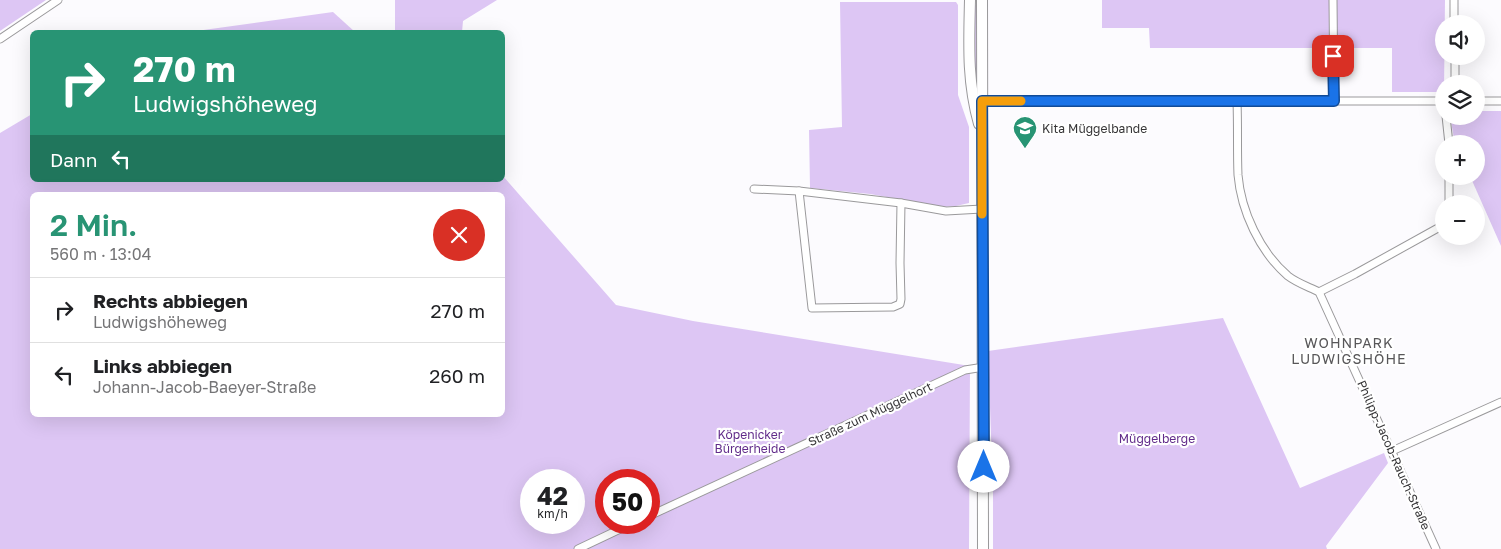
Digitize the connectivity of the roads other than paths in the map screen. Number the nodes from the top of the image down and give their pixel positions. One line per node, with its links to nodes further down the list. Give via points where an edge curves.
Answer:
1 (58, 0): 7 (street)
2 (970, 0): 8 (main road, via 969,80)
3 (982, 0): 8 (main road)
4 (1333, 0): 9 (street)
5 (1454, 0): 6 (street)
6 (1454, 15)
7 (0, 40)
8 (977, 100): 12 (street); 17 (main road, via 982,135)
9 (1334, 101): 12 (street); 13 (street)
10 (1485, 101): 11 (street)
11 (1501, 101)
12 (1237, 102): 19 (street, via 1238,175 1259,240 1290,277)
13 (1435, 102)
14 (754, 188): 15 (street)
15 (799, 191): 16 (street); 16 (street, via 812,308 893,307 900,304)
16 (901, 203): 17 (street, via 946,211)
17 (982, 209): 20 (main road)
18 (1435, 230): 19 (street)
19 (1319, 292): 22 (street, Philipp-Jacob-Rauch-Straße)
20 (984, 368): 23 (street, Straße zum Müggelhort, via 965,370); 26 (main road)
21 (1501, 402): 22 (street)
22 (1392, 451): 27 (street, Philipp-Jacob-Rauch-Straße)
23 (660, 511)
24 (610, 534): 25 (street)
25 (578, 549)
26 (983, 549)
27 (1436, 549)

